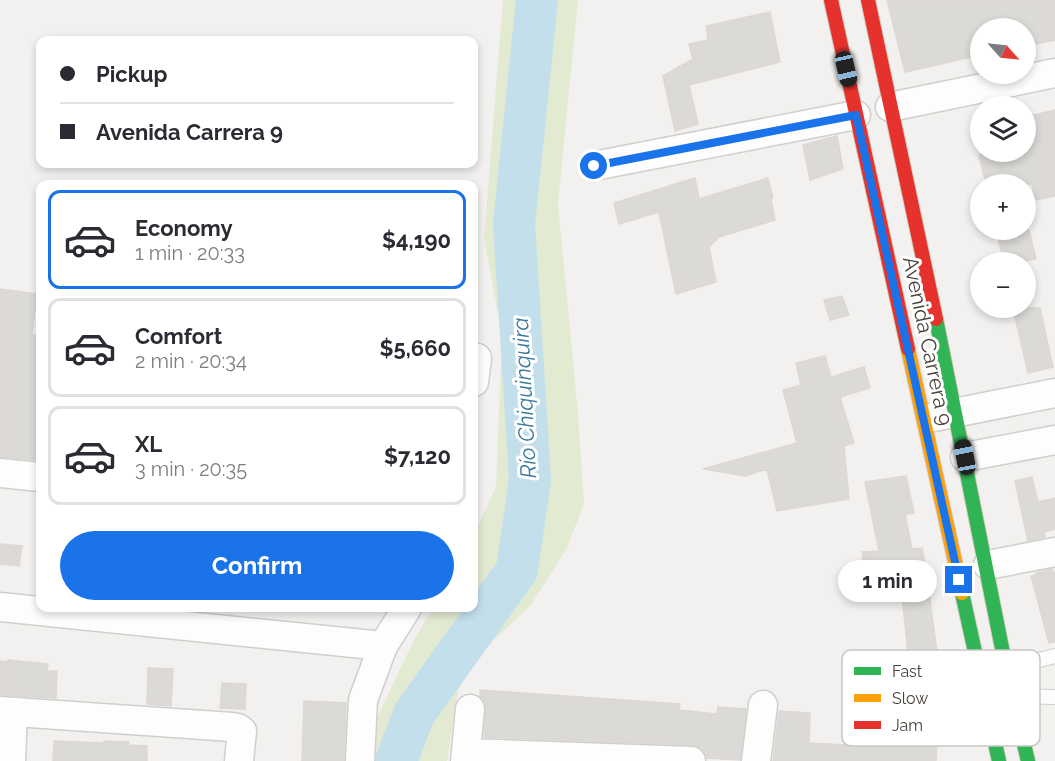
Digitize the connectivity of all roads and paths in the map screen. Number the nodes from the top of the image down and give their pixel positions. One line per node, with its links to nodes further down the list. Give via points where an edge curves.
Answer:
1 (831, 0): 5 (main road, Avenida Carrera 9)
2 (868, 0): 4 (main road, Avenida Carrera 9)
3 (1055, 73): 4 (street)
4 (890, 107): 8 (main road, Avenida Carrera 9)
5 (856, 115): 6 (street); 9 (main road, Avenida Carrera 9)
6 (594, 166)
7 (1055, 393): 8 (street)
8 (956, 413): 9 (street); 11 (main road, Avenida Carrera 9)
9 (923, 418): 21 (main road, Avenida Carrera 9)
10 (1055, 440): 11 (street)
11 (965, 457): 15 (main road, Avenida Carrera 9)
12 (0, 473): 13 (street)
13 (36, 477)
14 (1055, 552): 15 (street)
15 (988, 565): 22 (main road, Avenida Carrera 9)
16 (0, 607): 17 (street)
17 (36, 611)
18 (49, 612): 20 (street)
19 (404, 612): 20 (street)
20 (383, 646): 35 (street, via 363,700)
21 (975, 650)
22 (1003, 650)
23 (1055, 656): 24 (lane)
24 (1040, 660)
25 (1040, 696): 26 (lane)
26 (1055, 696)
27 (763, 705): 37 (street)
28 (470, 709): 32 (street)
29 (6, 711): 33 (street); 34 (street, via 238,728 242,732)
30 (996, 746): 38 (main road, Avenida Carrera 9)
31 (1025, 746): 39 (main road, Avenida Carrera 9)
32 (466, 757): 36 (street)
33 (11, 761)
34 (239, 761)
35 (360, 761)
36 (691, 761)
37 (756, 761)
38 (999, 761)
39 (1028, 761)

